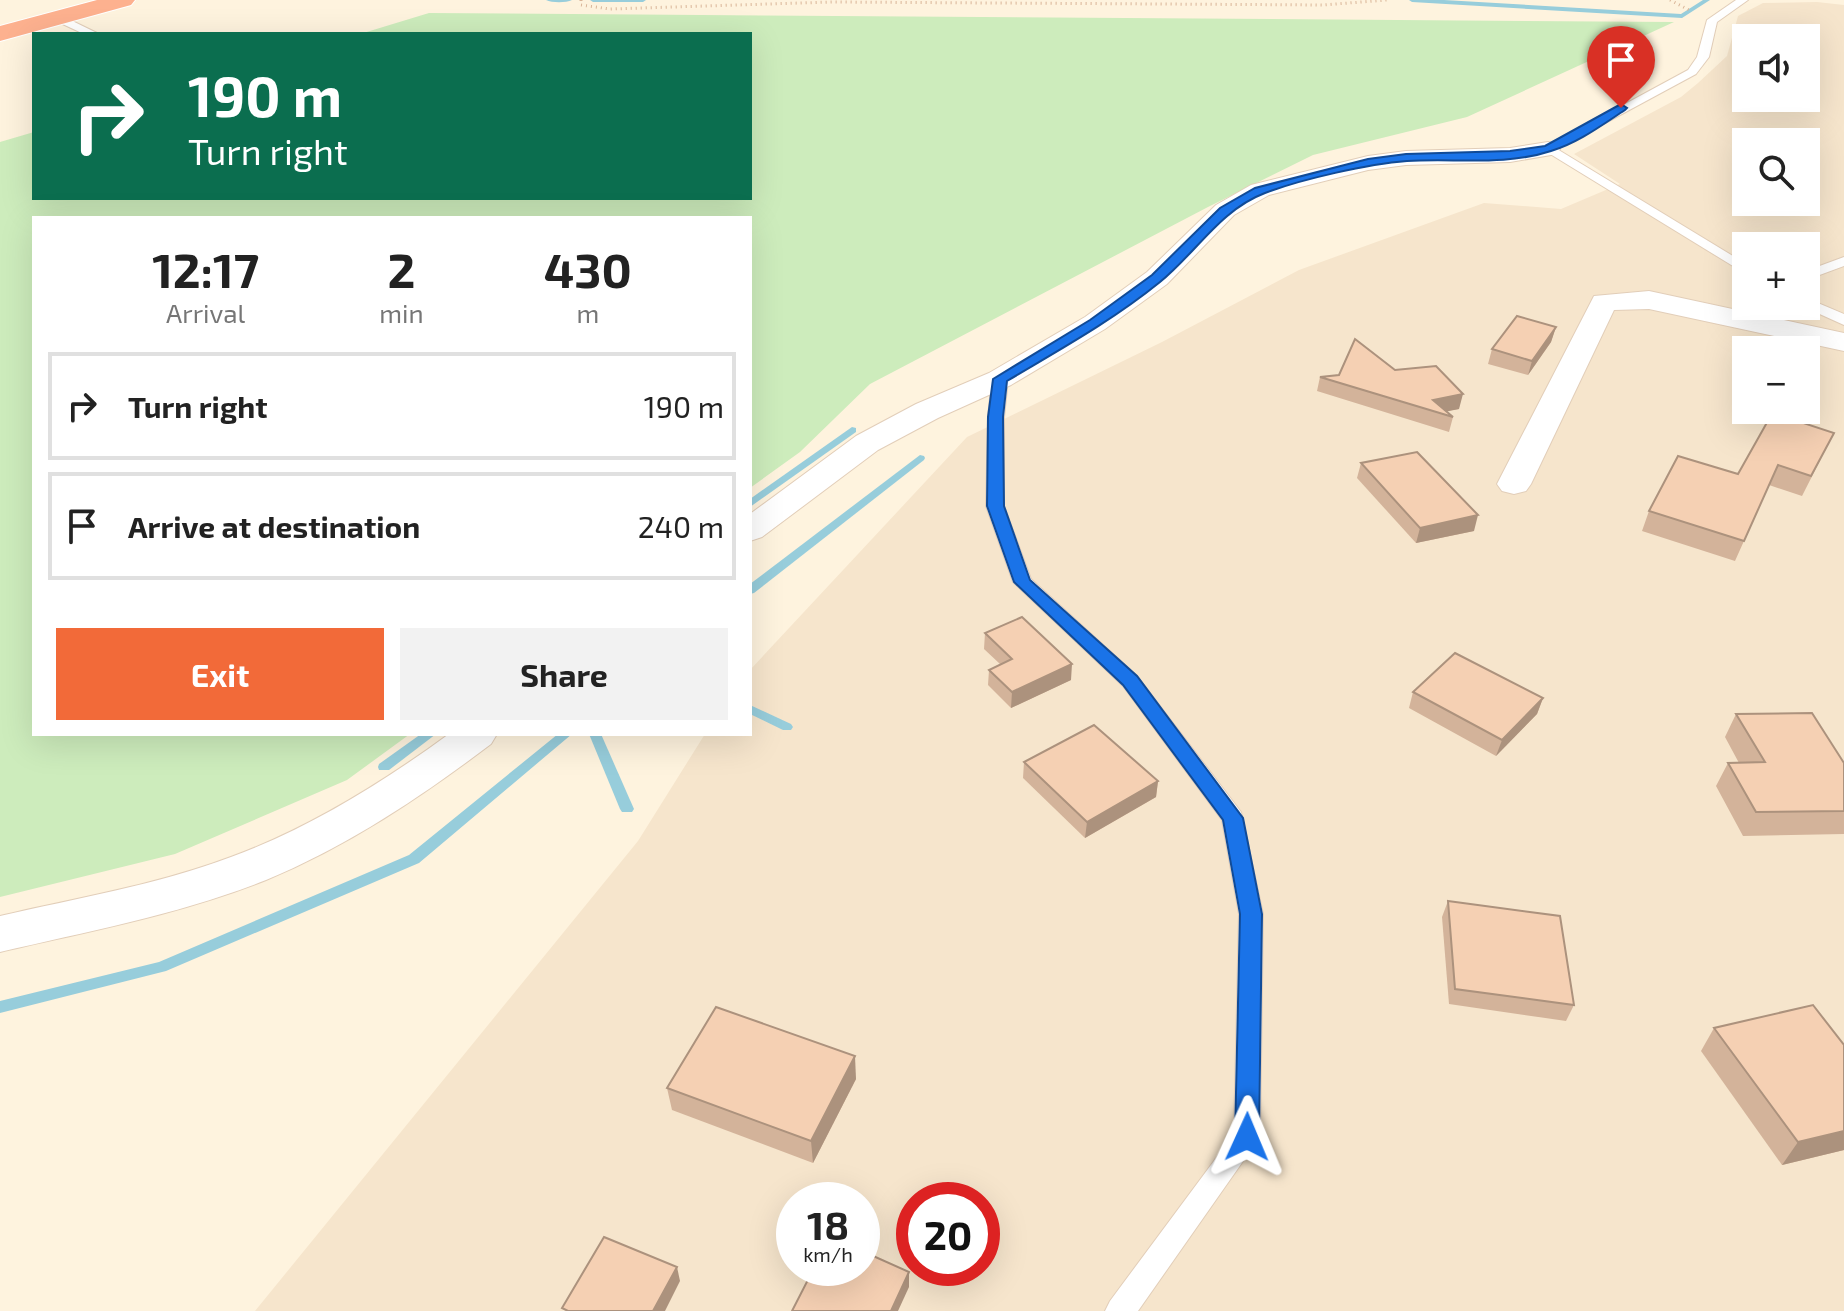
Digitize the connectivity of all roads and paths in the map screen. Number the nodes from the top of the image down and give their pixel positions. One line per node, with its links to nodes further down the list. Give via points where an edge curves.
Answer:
1 (123, 0): 6 (highway)
2 (581, 0): 3 (path, via 586,7 610,9 832,2 1292,5)
3 (1387, 0)
4 (1670, 0): 7 (path)
5 (1743, 0): 11 (lane, via 1712,20 1703,57 1692,72)
6 (53, 9): 8 (highway); 9 (lane); 10 (highway)
7 (1684, 9)
8 (0, 13)
9 (89, 32)
10 (0, 34)
11 (1548, 149): 12 (lane); 18 (street, via 1368,163 1260,190 1225,210 1157,278 1095,323)
12 (1732, 261)
13 (1844, 261): 14 (lane)
14 (1820, 270)
15 (1820, 309): 16 (lane)
16 (1844, 320)
17 (1844, 342): 19 (street, via 1649,300 1604,302)
18 (1000, 379): 20 (street, via 867,443); 23 (lane, via 995,506 1022,582 1130,681 1233,818 1251,914 1247,1137)
19 (1514, 484)
20 (752, 529)
21 (474, 736): 22 (street, via 342,825 280,856 208,883)
22 (0, 934)
23 (1120, 1311)

